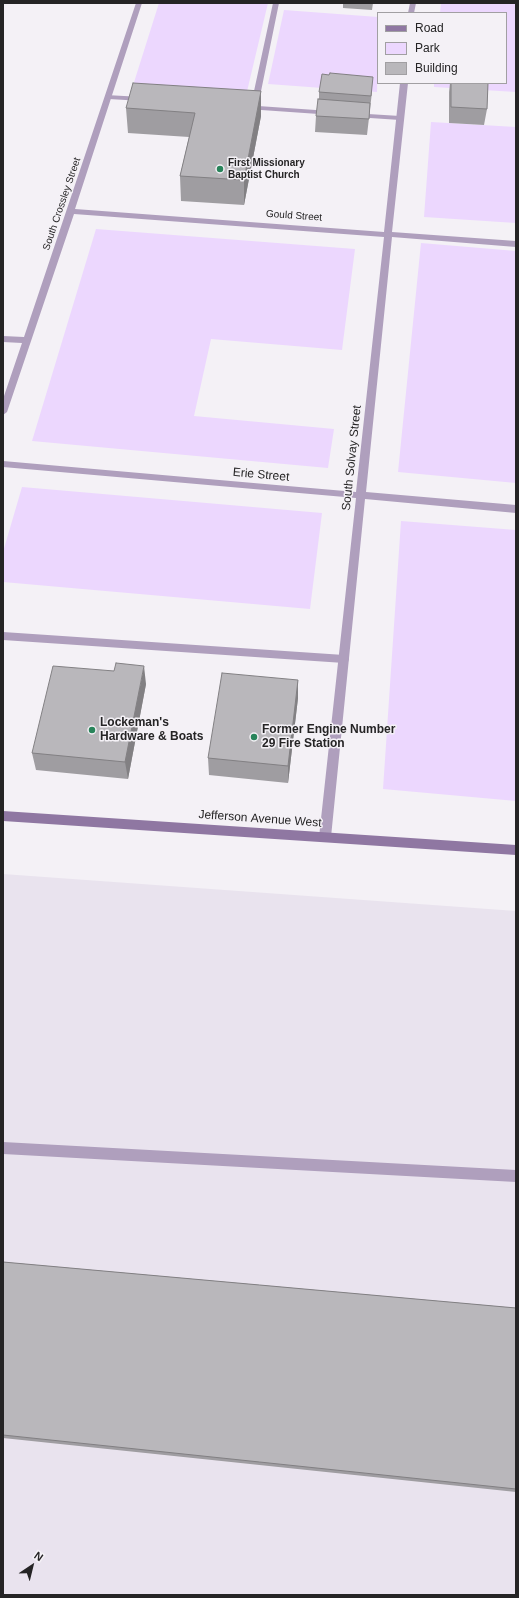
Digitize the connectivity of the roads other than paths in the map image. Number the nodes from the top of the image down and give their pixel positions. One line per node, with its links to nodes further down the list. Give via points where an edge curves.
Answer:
1 (139, 3): 4 (street, South Crossley Street)
2 (276, 3): 7 (street)
3 (404, 84): 8 (street, South Solvay Street)
4 (109, 97): 5 (street); 9 (street, South Crossley Street)
5 (147, 100)
6 (238, 106): 7 (street)
7 (254, 107): 8 (street)
8 (400, 118): 10 (street, South Solvay Street)
9 (70, 211): 10 (street, Gould Street); 13 (street, South Crossley Street)
10 (388, 234): 11 (street, Gould Street); 16 (street, South Solvay Street)
11 (516, 244)
12 (3, 339): 13 (street)
13 (26, 340): 14 (street, South Crossley Street)
14 (3, 412)
15 (3, 464): 16 (street, Erie Street)
16 (361, 496): 17 (street, Erie Street); 19 (street, South Solvay Street)
17 (516, 509)
18 (3, 636): 19 (street)
19 (344, 659): 21 (street, South Solvay Street)
20 (3, 816): 21 (main road, Jefferson Avenue West)
21 (325, 837): 22 (main road, Jefferson Avenue West)
22 (516, 850)
23 (3, 1148): 24 (street)
24 (516, 1176)

